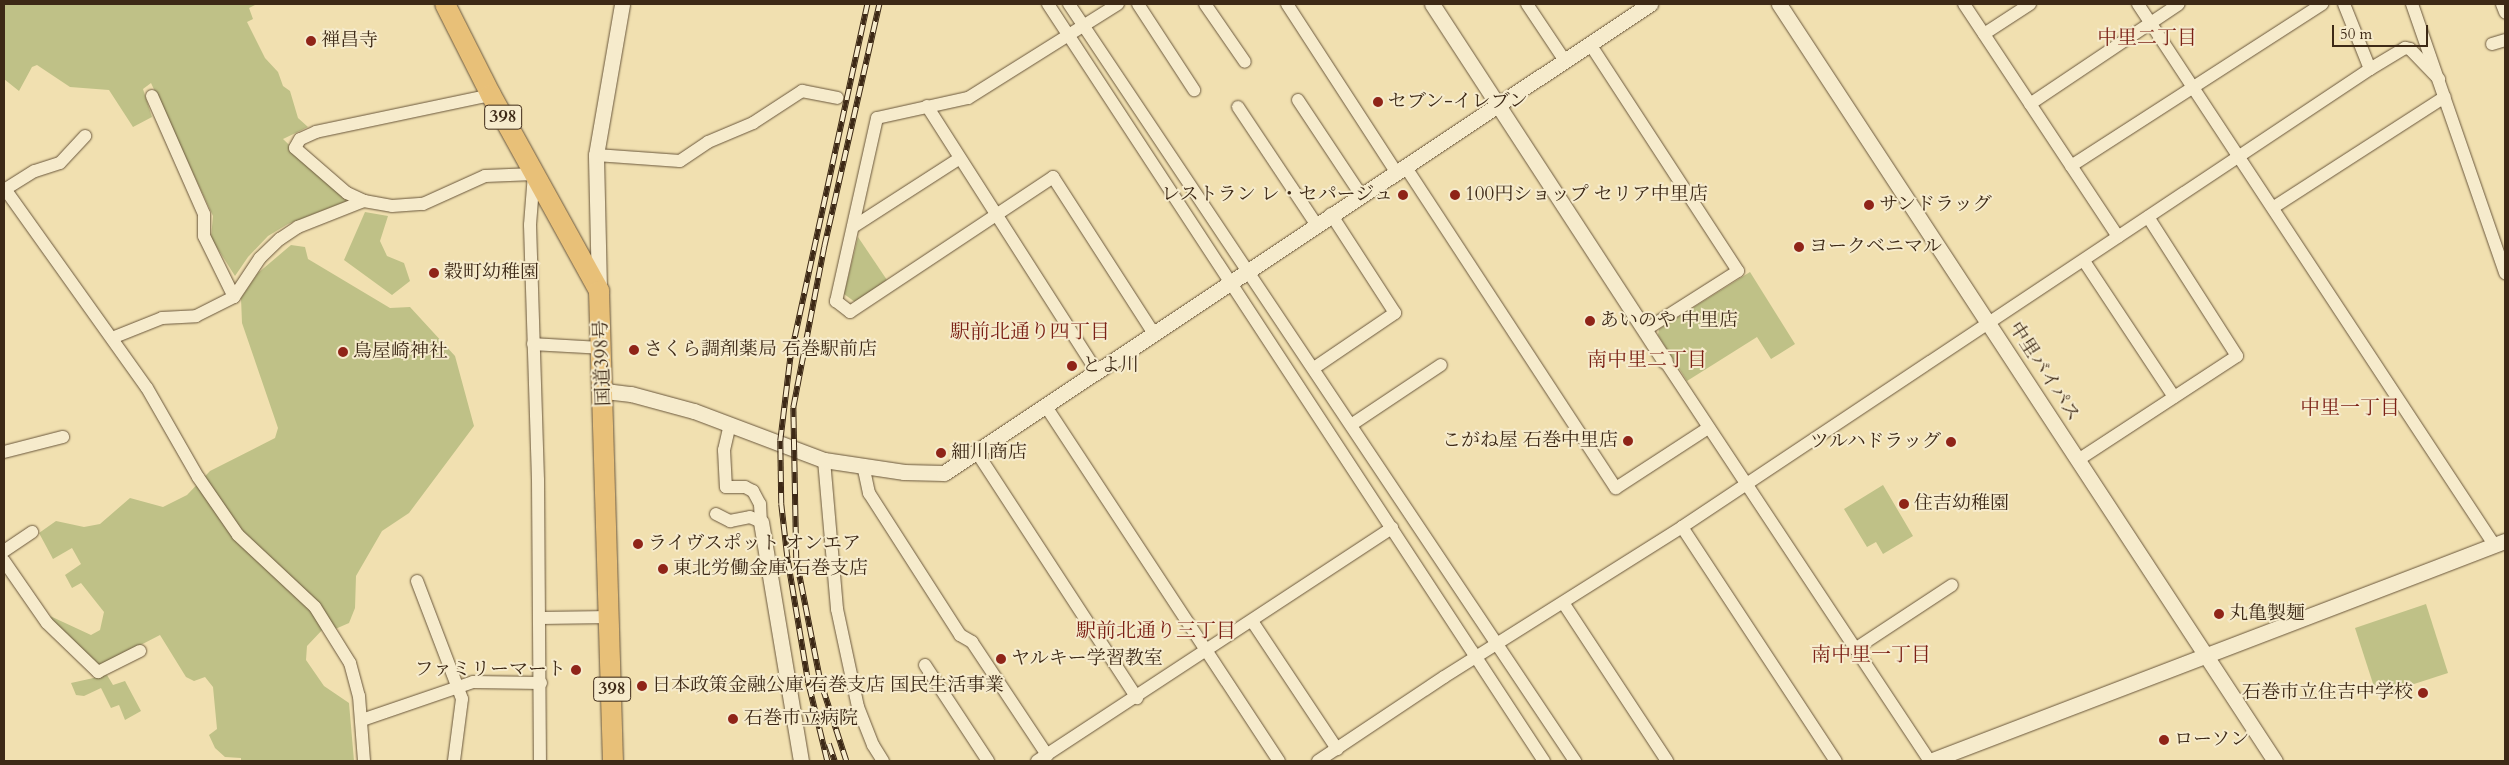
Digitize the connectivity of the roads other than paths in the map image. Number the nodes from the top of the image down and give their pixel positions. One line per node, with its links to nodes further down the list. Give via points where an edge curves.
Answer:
1 (445, 4): 35 (highway, 国道398号 / 398)
2 (622, 4): 45 (street)
3 (1048, 4): 25 (street)
4 (1069, 4): 23 (street)
5 (1118, 4): 23 (street)
6 (1138, 4): 34 (street)
7 (1205, 4): 30 (street)
8 (1287, 4): 49 (street)
9 (1432, 4): 41 (street)
10 (1527, 4): 29 (street)
11 (1650, 4): 27 (street)
12 (1779, 4): 70 (street, 中里バイパス)
13 (1964, 4): 24 (street)
14 (2030, 4): 24 (street)
15 (2138, 4): 22 (street)
16 (2179, 4): 22 (street)
17 (2322, 4): 33 (street)
18 (2344, 4): 31 (street)
19 (2412, 4): 32 (street)
20 (2502, 4): 21 (street)
21 (2505, 12)
22 (2150, 22): 33 (street); 40 (street)
23 (1084, 26): 25 (street); 66 (street)
24 (1984, 34): 40 (street)
25 (1069, 36): 42 (street, via 968,98); 67 (street)
26 (2505, 40): 28 (street)
27 (1590, 44): 29 (street); 71 (street, via 1738,271)
28 (2492, 44)
29 (1565, 61): 41 (street)
30 (1245, 62)
31 (2370, 69): 32 (street, via 2405,48 2410,49); 46 (street)
32 (2439, 79): 37 (street)
33 (2193, 87): 46 (street); 48 (street)
34 (1194, 90)
35 (491, 95): 50 (highway, 国道398号 / 398); 53 (street, via 316,132 300,139 295,148 347,193)
36 (152, 96): 69 (street, via 204,214 204,236)
37 (2445, 97): 54 (street); 65 (street)
38 (837, 98): 45 (street, via 802,91 753,123 708,142 680,160)
39 (1298, 100): 52 (street)
40 (2030, 104): 48 (street)
41 (1498, 105): 49 (street); 71 (street)
42 (927, 106): 47 (street); 59 (street, via 876,118)
43 (1238, 107): 58 (street)
44 (85, 136): 51 (street, via 60,162 35,171)
45 (596, 155): 61 (street)
46 (2240, 155): 54 (street); 57 (street)
47 (960, 158): 56 (street); 59 (street)
48 (2071, 166): 62 (street)
49 (1401, 169): 52 (street); 85 (street, via 1616,488)
50 (534, 174): 53 (street, via 485,176 412,207); 60 (highway, 国道398号 / 398); 74 (street, via 530,225)
51 (5, 189): 73 (street)
52 (1361, 195): 55 (street)
53 (364, 201): 69 (street, via 298,227 280,239 260,258)
54 (2274, 207): 98 (street)
55 (1331, 214): 58 (street); 78 (street, via 1395,313)
56 (996, 216): 59 (street, via 850,312 836,301); 72 (street, via 1053,177); 79 (street)
57 (2148, 217): 62 (street); 81 (street, via 2237,356)
58 (1316, 224): 66 (street)
59 (853, 227)
60 (564, 230): 61 (street, via 580,240); 68 (highway, 国道398号 / 398)
61 (596, 233): 68 (street)
62 (2118, 237): 64 (street)
63 (2505, 243): 65 (street)
64 (2084, 261): 70 (street); 81 (street)
65 (2504, 268)
66 (1246, 271): 67 (street); 78 (street)
67 (1229, 282): 72 (street); 96 (street)
68 (599, 290): 75 (highway, 国道398号 / 398)
69 (234, 297): 73 (street, via 196,316 162,318)
70 (1989, 324): 90 (street, 中里バイパス); 92 (street)
71 (1645, 330): 76 (street)
72 (1153, 332): 79 (street)
73 (112, 338): 117 (street, via 160,408 198,477 238,535 315,607 350,663)
74 (534, 344): 75 (street); 105 (street)
75 (603, 348): 80 (highway, 国道398号 / 398)
76 (1665, 361): 85 (street)
77 (1441, 365): 84 (street)
78 (1314, 368): 84 (street)
79 (1096, 370): 82 (street)
80 (605, 391): 83 (street, via 631,394); 104 (highway, 国道398号 / 398)
81 (2174, 397): 90 (street)
82 (1045, 405): 87 (street); 109 (street)
83 (730, 424): 89 (street); 94 (street, via 724,450 726,487 753,490 760,504)
84 (1351, 425): 107 (street)
85 (1708, 428): 92 (street)
86 (63, 437): 88 (street)
87 (976, 451): 91 (street, via 936,475); 116 (street)
88 (4, 452)
89 (824, 460): 91 (street); 125 (street, via 837,608 858,707)
90 (2078, 460): 112 (street, 中里バイパス)
91 (863, 465): 119 (street, via 869,493 960,635 972,642)
92 (1748, 483): 95 (street); 108 (street)
93 (716, 514): 94 (street, via 730,521 750,517)
94 (761, 522): 124 (street)
95 (1682, 527): 103 (street); 132 (street)
96 (1392, 528): 106 (street); 111 (street)
97 (32, 532): 99 (street)
98 (2500, 544): 112 (street)
99 (4, 551)
100 (4, 561): 110 (street, via 47,622 98,672)
101 (417, 581): 115 (street)
102 (1952, 584): 108 (street)
103 (1564, 604): 107 (street); 131 (street)
104 (610, 617): 105 (street); 123 (highway, 国道398号 / 398)
105 (540, 618): 114 (street)
106 (1252, 621): 109 (street); 118 (street)
107 (1497, 645): 111 (street); 130 (street)
108 (1855, 649): 133 (street)
109 (1206, 650): 116 (street); 127 (street)
110 (140, 651)
111 (1476, 657): 118 (street); 129 (street)
112 (2206, 657): 133 (street); 134 (street, 中里バイパス)
113 (924, 665): 126 (street)
114 (540, 683): 115 (street, via 472,682); 122 (street)
115 (458, 685): 117 (street); 121 (street, via 462,699)
116 (1137, 698): 119 (street)
117 (362, 720): 120 (street)
118 (1337, 749): 128 (street)
119 (1042, 758)
120 (364, 761)
121 (454, 761)
122 (540, 761)
123 (613, 761)
124 (801, 761)
125 (883, 761)
126 (988, 761)
127 (1279, 761)
128 (1318, 761)
129 (1544, 761)
130 (1575, 761)
131 (1667, 761)
132 (1836, 761)
133 (1930, 761)
134 (2275, 761)

